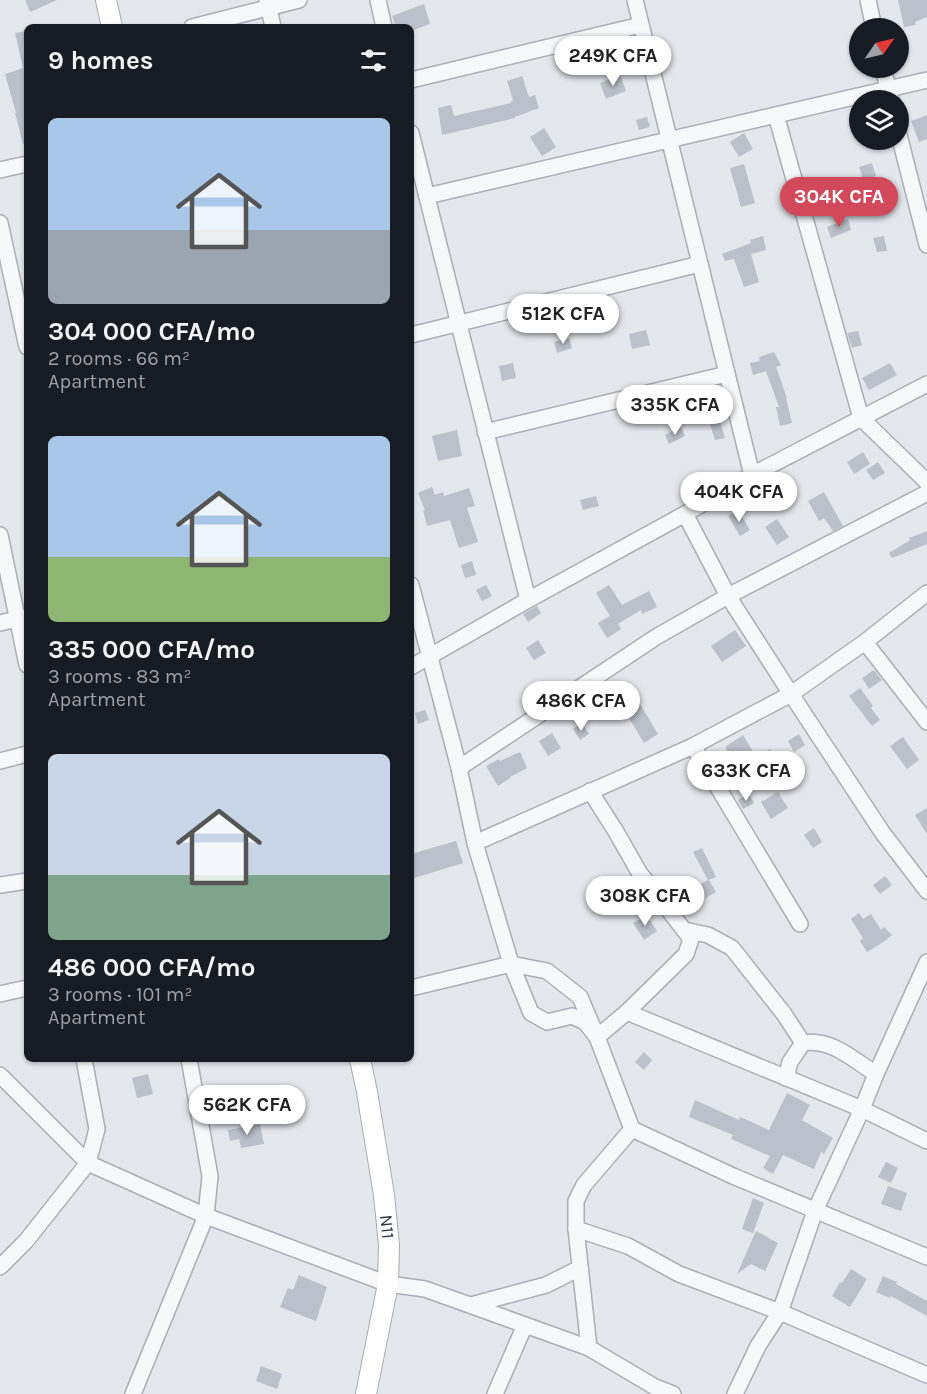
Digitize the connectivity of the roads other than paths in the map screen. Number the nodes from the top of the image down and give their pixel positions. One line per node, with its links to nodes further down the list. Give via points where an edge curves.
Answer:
1 (106, 0): 8 (main road)
2 (299, 0): 6 (street)
3 (378, 0): 11 (street)
4 (635, 0): 12 (street)
5 (868, 0): 7 (street)
6 (268, 4): 9 (street); 10 (street)
7 (872, 18)
8 (110, 24)
9 (202, 24)
10 (272, 24)
11 (383, 24)
12 (641, 25): 13 (street); 18 (street)
13 (414, 79)
14 (927, 80): 15 (street)
15 (902, 90)
16 (849, 102): 17 (street)
17 (776, 115): 18 (street); 33 (street)
18 (669, 140): 23 (street); 27 (street)
19 (414, 145): 23 (street)
20 (904, 150): 24 (street)
21 (24, 165): 22 (street)
22 (0, 170)
23 (427, 196): 28 (street)
24 (923, 215): 26 (street)
25 (0, 223): 29 (street)
26 (927, 245)
27 (700, 264): 28 (street); 31 (street)
28 (458, 323): 30 (street); 34 (street)
29 (24, 333)
30 (414, 333)
31 (727, 374): 34 (street); 35 (street)
32 (927, 384): 33 (street)
33 (861, 418): 35 (street); 36 (street)
34 (485, 432): 43 (street)
35 (752, 475): 38 (street)
36 (927, 482)
37 (927, 493): 42 (street)
38 (685, 514): 42 (street); 43 (street)
39 (0, 535): 44 (street)
40 (927, 593): 47 (street)
41 (414, 596): 48 (street)
42 (728, 596): 50 (street); 55 (street, via 656,637)
43 (528, 600): 48 (street)
44 (22, 618): 45 (street); 46 (street)
45 (0, 623)
46 (24, 637)
47 (865, 642): 50 (street); 51 (street)
48 (430, 657): 49 (street); 55 (street)
49 (414, 665)
50 (791, 694): 52 (street); 60 (street, via 882,832)
51 (927, 722)
52 (693, 746): 56 (street); 61 (street)
53 (24, 755): 54 (street)
54 (0, 761)
55 (459, 768): 57 (street)
56 (590, 791): 57 (street); 62 (street, via 639,872)
57 (475, 843): 64 (street)
58 (24, 881): 59 (street)
59 (0, 885)
60 (927, 891)
61 (800, 924)
62 (684, 930): 68 (street, via 691,939 686,954); 70 (street, via 708,935 732,948)
63 (927, 962): 74 (street)
64 (511, 964): 65 (street); 69 (street, via 547,970 580,997); 69 (street, via 531,1012 547,1022 572,1016 585,1022)
65 (414, 987)
66 (24, 989): 67 (street)
67 (0, 994)
68 (627, 1012): 69 (street); 76 (street)
69 (597, 1037): 78 (street)
70 (803, 1043): 74 (street, via 814,1041 833,1046); 76 (street, via 790,1062)
71 (85, 1062): 80 (street, via 97,1129)
72 (190, 1062): 82 (street, via 210,1176)
73 (361, 1062): 87 (main road, N11, via 384,1195)
74 (876, 1074): 77 (street)
75 (0, 1075): 80 (street)
76 (786, 1078): 77 (street)
77 (862, 1109): 79 (street); 81 (street)
78 (632, 1129): 81 (street); 83 (street, via 584,1185 576,1201)
79 (927, 1141)
80 (88, 1164): 82 (street); 85 (street)
81 (815, 1211): 84 (street); 89 (street)
82 (206, 1216): 87 (street); 93 (street)
83 (576, 1229): 86 (street); 89 (street, via 628,1246 679,1274)
84 (927, 1257)
85 (0, 1267)
86 (580, 1268): 88 (street, via 546,1285); 91 (street)
87 (388, 1284): 88 (street, via 425,1288); 94 (main road, N11)
88 (471, 1305): 90 (street)
89 (780, 1312): 92 (street); 97 (street)
90 (525, 1325): 91 (street); 95 (street)
91 (589, 1348): 96 (street)
92 (927, 1375)
93 (133, 1394)
94 (366, 1394)
95 (495, 1394)
96 (673, 1394)
97 (735, 1394)

